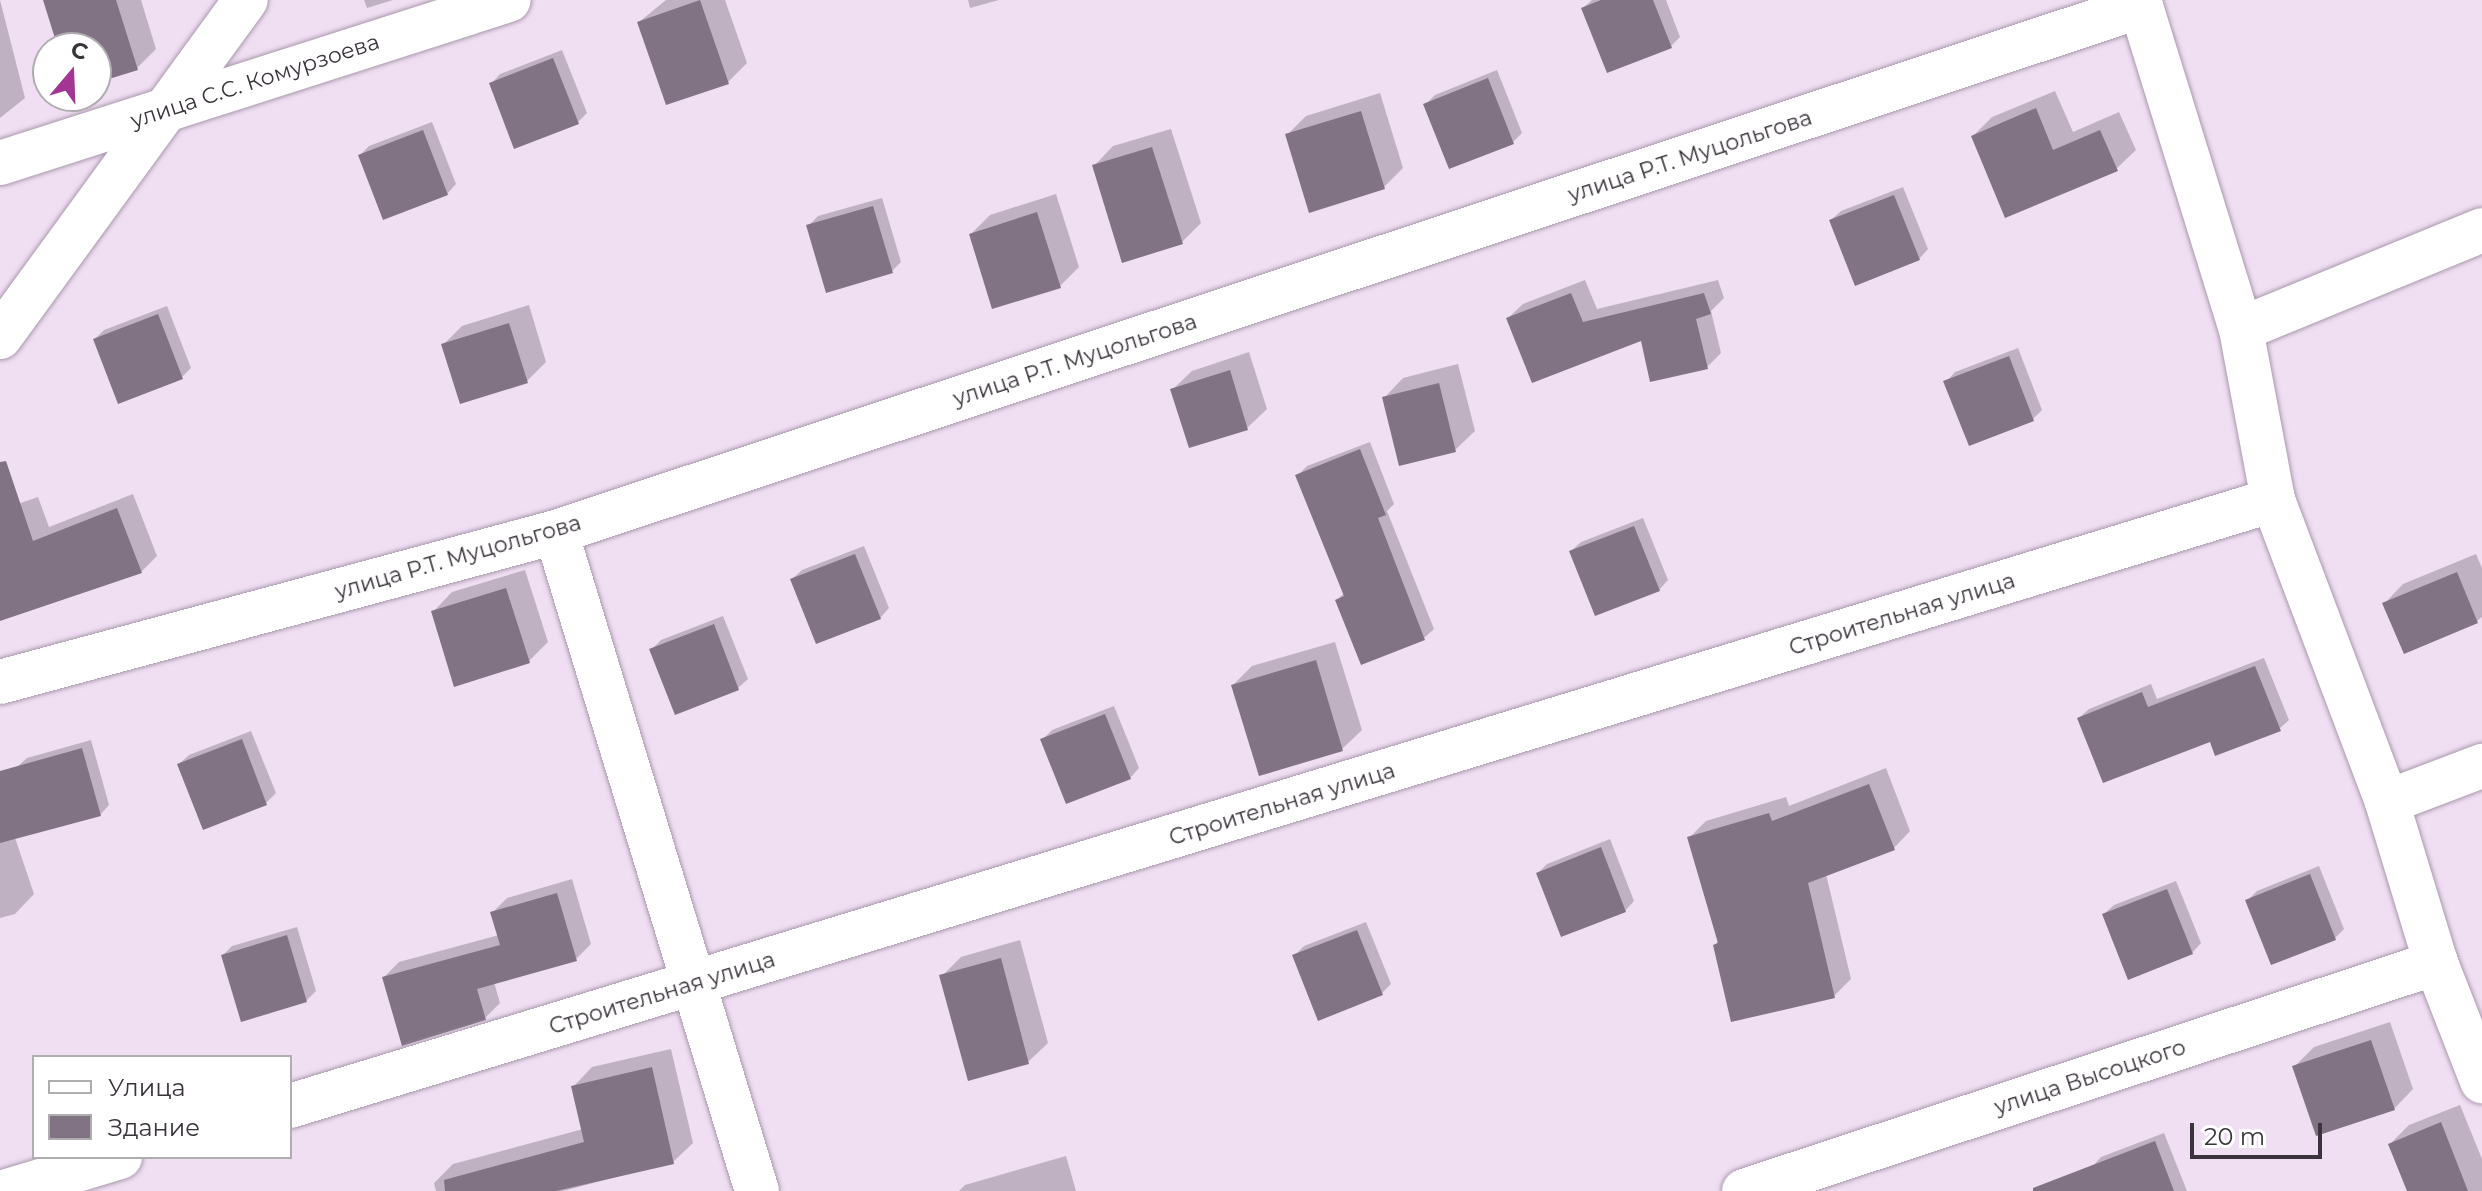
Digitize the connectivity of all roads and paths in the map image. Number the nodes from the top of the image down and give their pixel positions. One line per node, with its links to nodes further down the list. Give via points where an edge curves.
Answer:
1 (246, 0): 4 (street)
2 (509, 0): 4 (street, улица С.С. Комурзоева)
3 (2140, 3): 7 (street); 10 (street, улица Р.Т. Муцольгова)
4 (165, 109): 5 (street, улица С.С. Комурзоева); 8 (street)
5 (0, 163)
6 (2482, 230): 7 (street)
7 (2241, 329): 9 (street)
8 (0, 337)
9 (2273, 500): 13 (street); 15 (street, Строительная улица)
10 (556, 532): 11 (street, улица Р.Т. Муцольгова); 15 (street)
11 (0, 682)
12 (2482, 766): 13 (street)
13 (2387, 802): 14 (street)
14 (2436, 963): 16 (street); 21 (street, улица Высоцкого)
15 (691, 985): 17 (street, Строительная улица); 20 (street)
16 (2482, 1081)
17 (292, 1105)
18 (113, 1159): 19 (street)
19 (7, 1191)
20 (757, 1191)
21 (1744, 1191)

